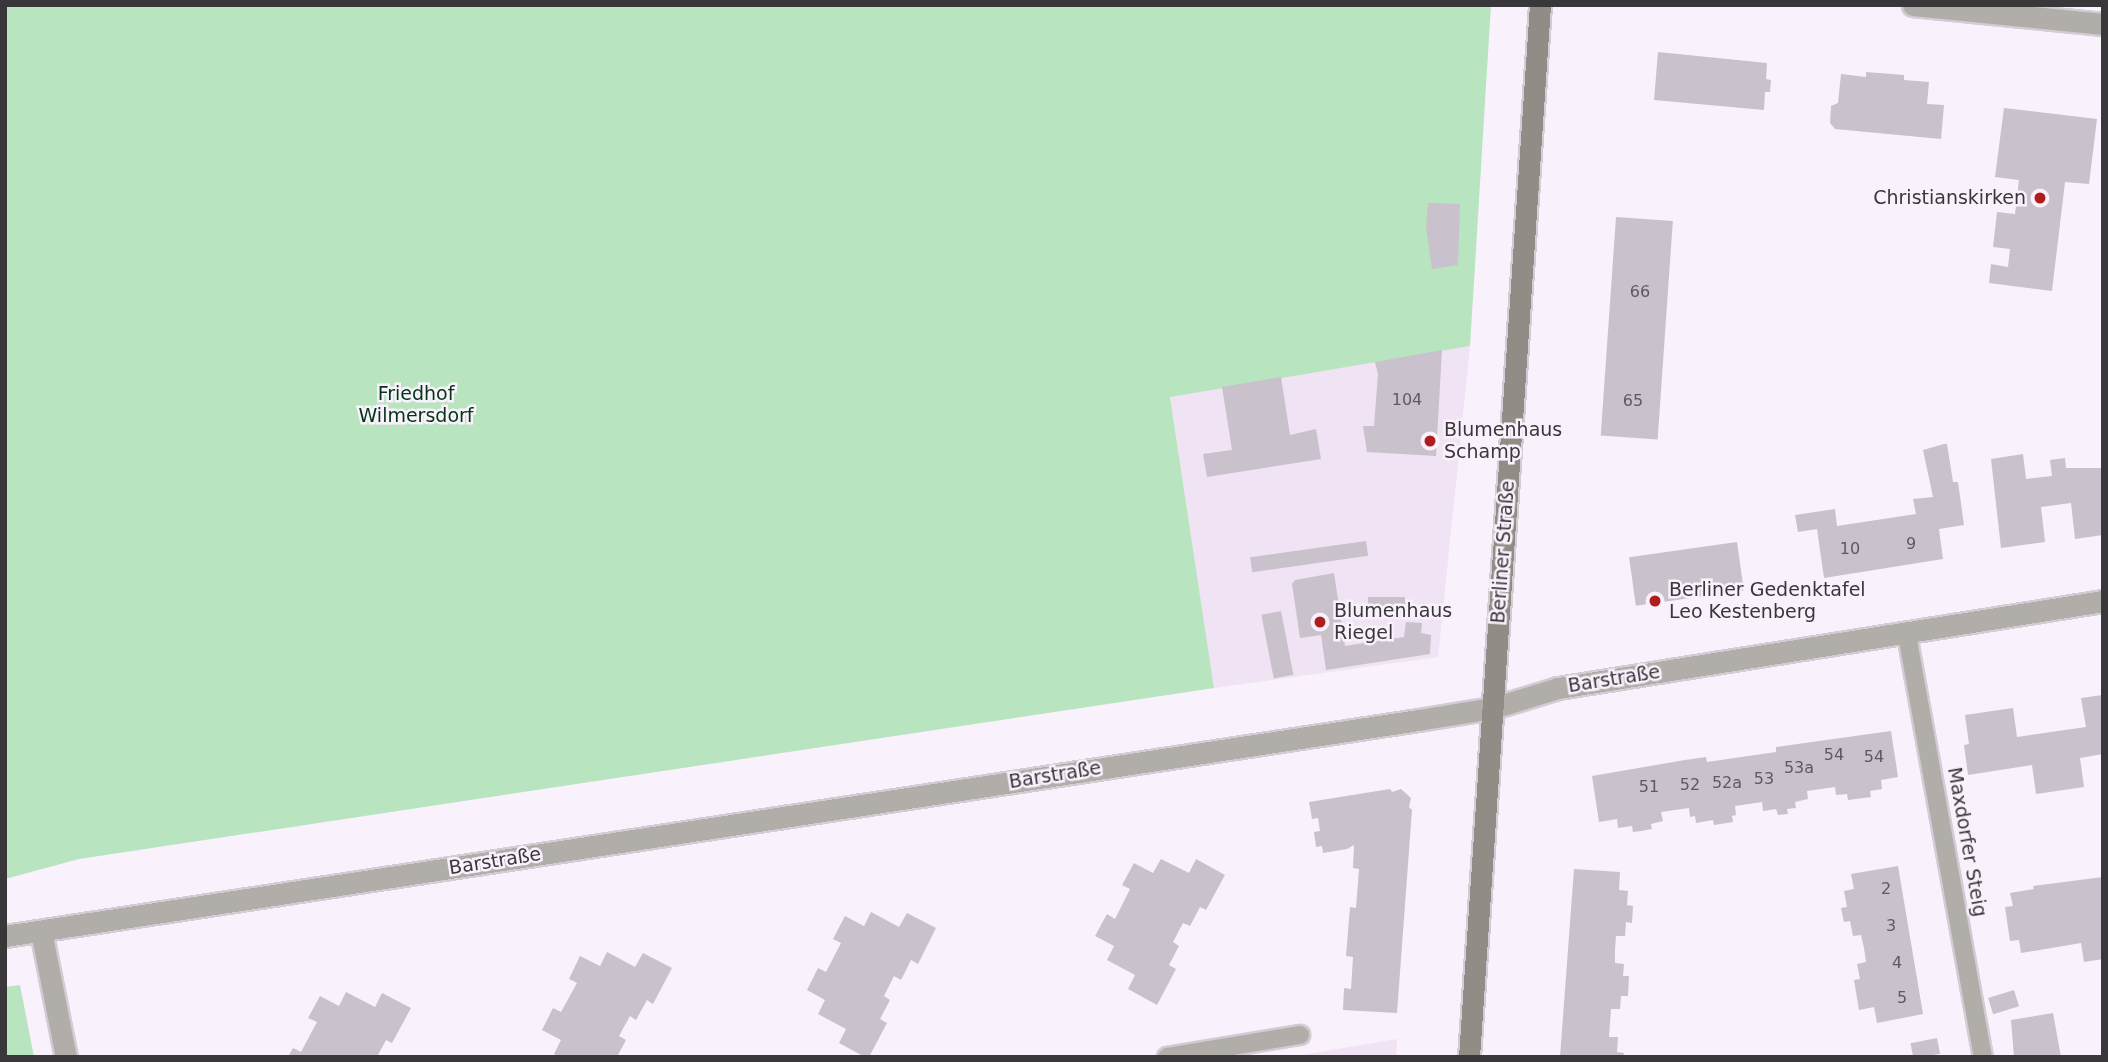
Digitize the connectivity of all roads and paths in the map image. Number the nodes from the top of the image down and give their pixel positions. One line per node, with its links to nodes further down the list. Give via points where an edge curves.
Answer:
1 (1540, 5): 7 (street, Berliner Straße)
2 (1913, 5): 3 (street)
3 (1950, 7): 4 (street)
4 (2103, 24)
5 (2103, 601): 6 (street, Barstraße)
6 (1907, 635): 7 (street, Barstraße, via 1558,688); 14 (lane, Maxdorfer Steig)
7 (1493, 708): 8 (street, Barstraße); 13 (street, Berliner Straße)
8 (41, 931): 9 (street, Barstraße); 11 (street)
9 (5, 936)
10 (1300, 1035): 12 (lane)
11 (66, 1057)
12 (1167, 1057)
13 (1469, 1057)
14 (1983, 1057)

